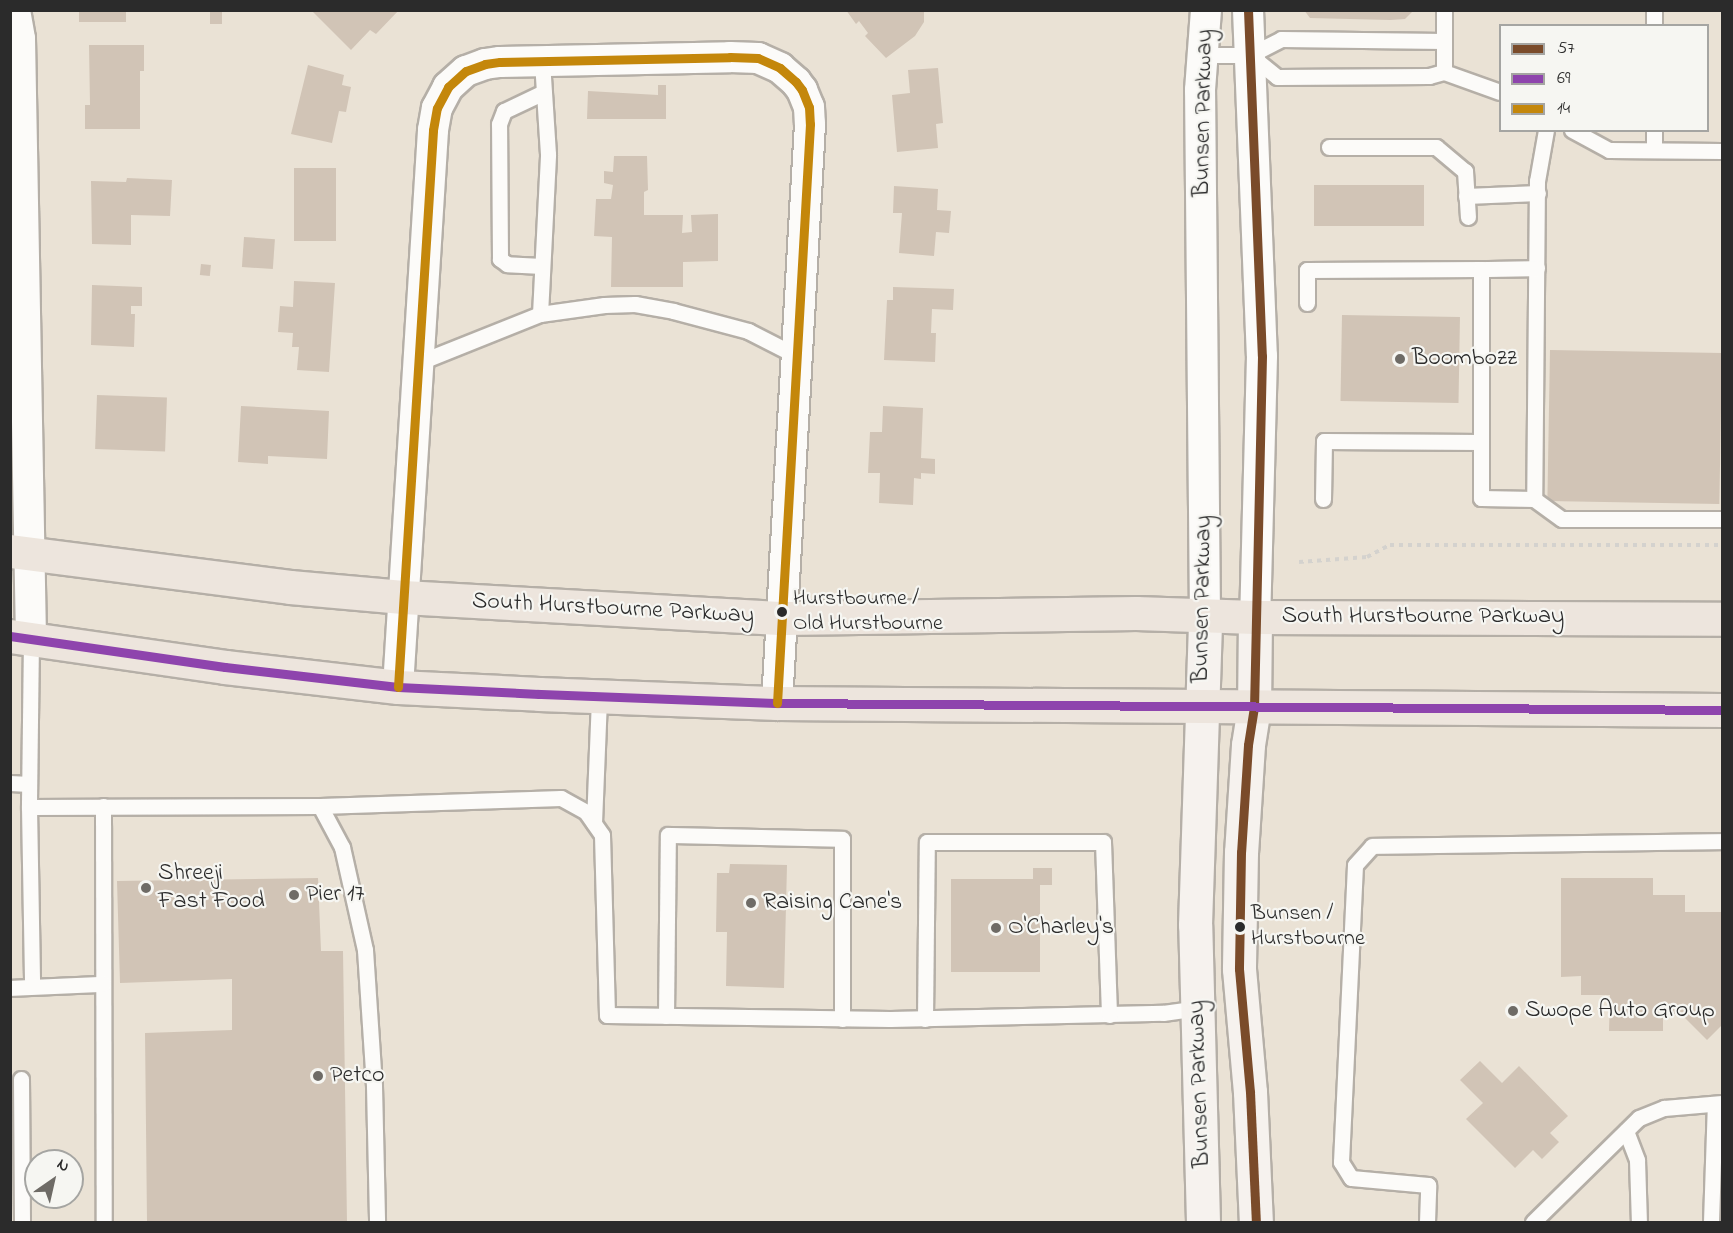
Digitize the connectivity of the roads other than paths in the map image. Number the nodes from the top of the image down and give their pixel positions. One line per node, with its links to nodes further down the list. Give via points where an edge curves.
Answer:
1 (15, 10): 26 (street, via 20,39 25,297)
2 (1206, 10): 6 (street, Bunsen Parkway)
3 (1248, 10): 7 (street, Bunsen Parkway)
4 (1444, 10): 5 (lane)
5 (1444, 41): 7 (lane, via 1281,39); 9 (lane)
6 (1203, 55): 7 (lane); 35 (street, Bunsen Parkway, via 1200,90)
7 (1250, 55): 9 (lane, via 1277,76 1429,76); 36 (street, Bunsen Parkway, via 1262,357)
8 (542, 61): 10 (lane); 27 (street, via 758,58 780,68 796,82 809,107 810,124); 28 (street, via 485,64 466,71 448,87 437,108)
9 (1444, 72): 11 (lane)
10 (544, 92): 21 (lane, via 548,154); 21 (lane, via 504,111 499,124 500,259 507,264)
11 (1499, 92)
12 (1546, 132): 18 (lane)
13 (1576, 132): 16 (lane, via 1609,150)
14 (1654, 132): 16 (lane)
15 (1329, 147): 19 (lane, via 1436,147 1465,171)
16 (1654, 150): 17 (lane)
17 (1722, 151)
18 (1538, 193): 19 (lane); 22 (lane)
19 (1466, 196): 20 (lane)
20 (1468, 217)
21 (542, 266): 25 (lane)
22 (1536, 268): 23 (lane); 31 (lane)
23 (1481, 269): 24 (lane, via 1307,270); 29 (lane)
24 (1308, 303)
25 (540, 314): 27 (lane, via 635,304 748,331); 28 (lane)
26 (18, 350): 33 (street)
27 (797, 356): 37 (street)
28 (420, 362): 34 (street)
29 (1480, 442): 30 (lane, via 1323,441); 31 (lane, via 1481,498)
30 (1323, 499)
31 (1534, 499): 32 (lane, via 1562,519)
32 (1722, 519)
33 (21, 553): 34 (main road, South Hurstbourne Parkway, via 278,586); 39 (street)
34 (403, 597): 37 (main road, South Hurstbourne Parkway); 40 (street)
35 (1204, 616): 36 (main road, South Hurstbourne Parkway); 37 (main road, South Hurstbourne Parkway); 43 (street, Bunsen Parkway)
36 (1255, 617): 38 (main road, South Hurstbourne Parkway); 44 (street, Bunsen Parkway)
37 (783, 618): 42 (street)
38 (1722, 619)
39 (21, 637): 40 (main road); 47 (lane)
40 (398, 687): 41 (main road)
41 (599, 696): 42 (main road); 51 (lane)
42 (777, 702): 43 (main road)
43 (1200, 705): 44 (main road); 56 (street, Bunsen Parkway, via 1195,925)
44 (1254, 707): 45 (main road); 68 (street, Bunsen Parkway, via 1241,852 1239,969)
45 (1722, 711)
46 (10, 783): 47 (lane)
47 (29, 784): 50 (lane)
48 (103, 806): 49 (lane); 50 (lane); 53 (lane)
49 (320, 806): 51 (lane, via 561,798 586,812); 66 (lane, via 342,847 365,950)
50 (29, 807): 54 (lane)
51 (594, 823): 58 (lane, via 602,835 604,860 607,1015)
52 (1722, 841): 69 (lane, via 1372,846 1355,865 1341,1162 1351,1178 1428,1185)
53 (103, 984): 54 (lane); 65 (lane)
54 (32, 986): 55 (lane)
55 (10, 988)
56 (1198, 1008): 57 (lane); 67 (street, Bunsen Parkway)
57 (1109, 1014): 60 (lane); 60 (lane, via 1103,842 927,842)
58 (666, 1016): 59 (lane); 59 (lane, via 668,835 842,839)
59 (842, 1019): 60 (lane)
60 (925, 1019)
61 (21, 1079): 64 (lane)
62 (1719, 1104): 63 (lane, via 1664,1108 1639,1118); 72 (lane)
63 (1626, 1131): 70 (lane); 71 (lane, via 1637,1160)
64 (22, 1222)
65 (104, 1222)
66 (377, 1222)
67 (1203, 1222)
68 (1256, 1222)
69 (1427, 1222)
70 (1533, 1222)
71 (1639, 1222)
72 (1711, 1222)

